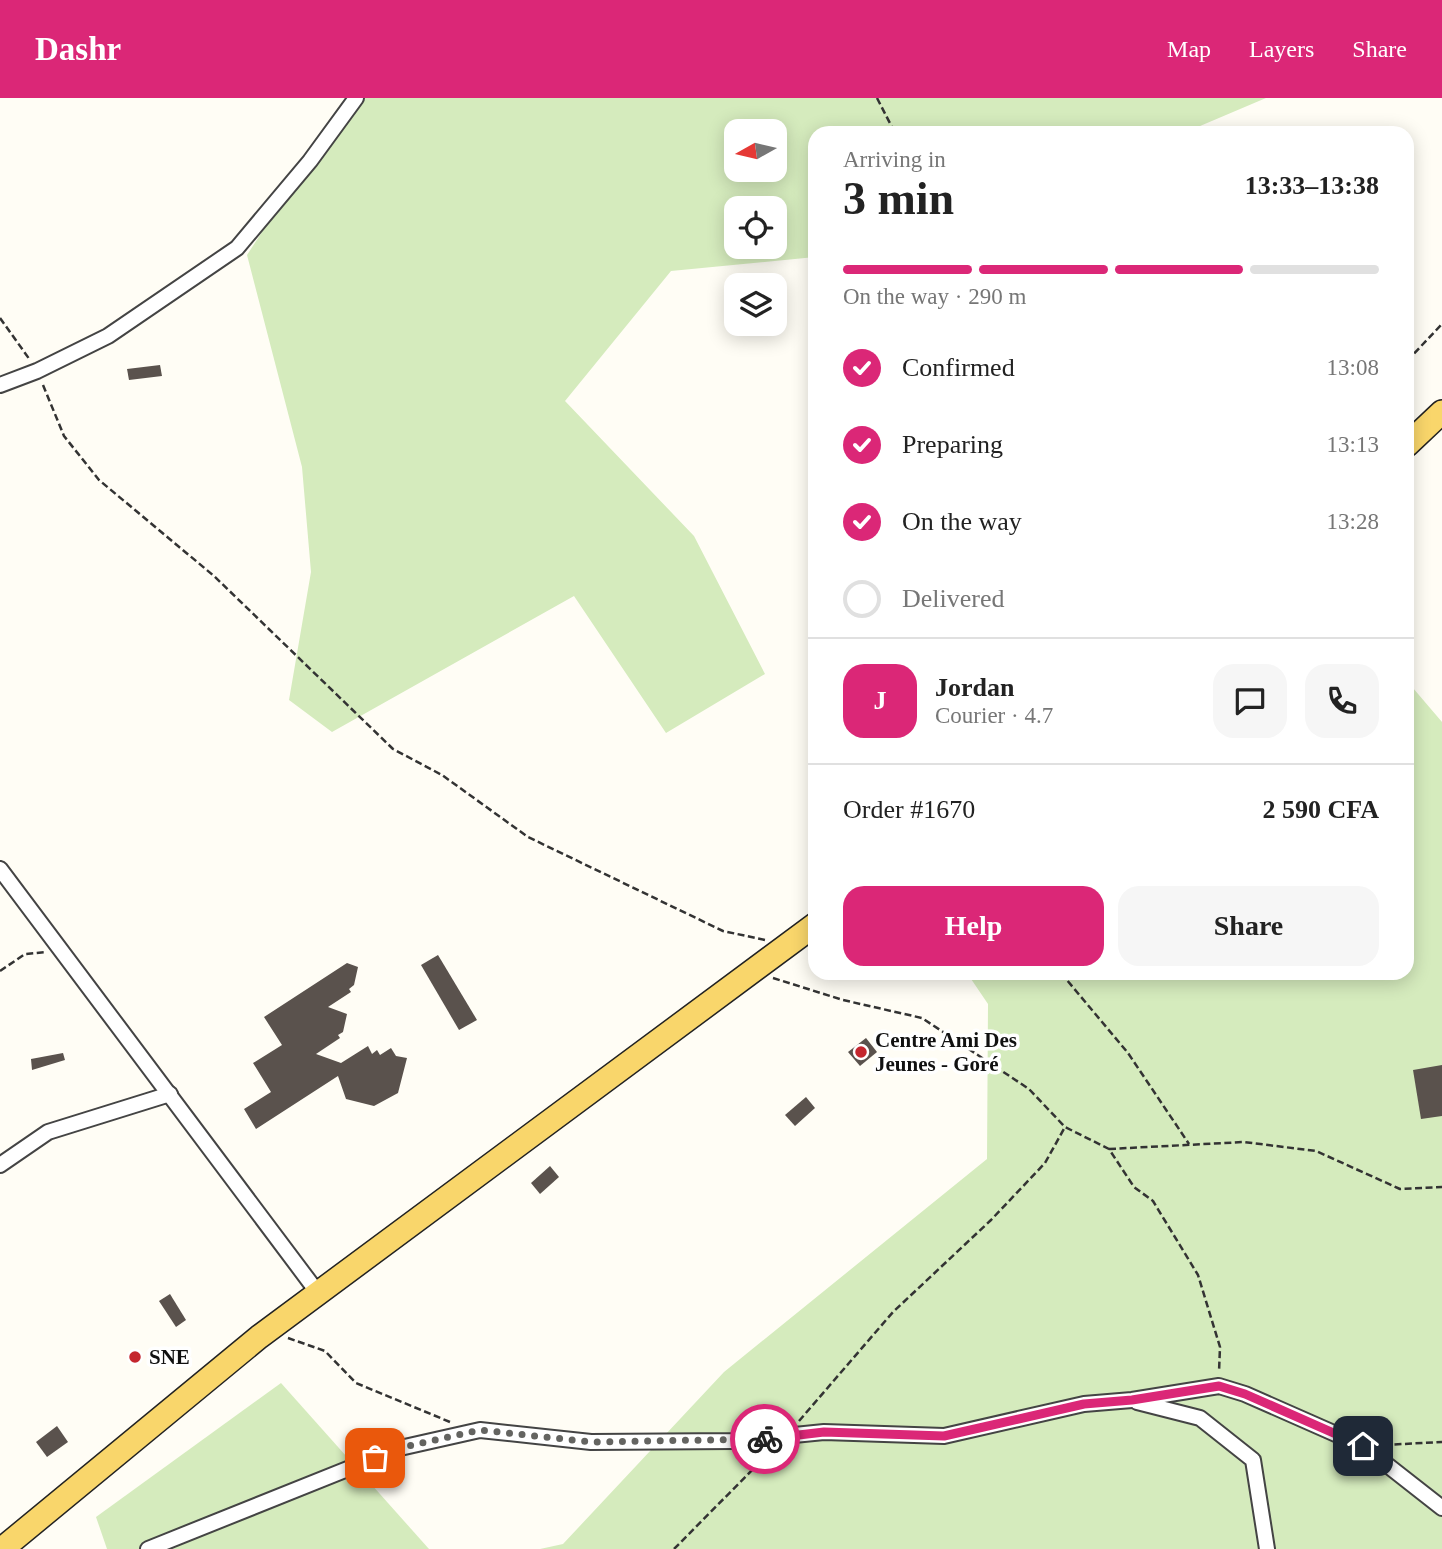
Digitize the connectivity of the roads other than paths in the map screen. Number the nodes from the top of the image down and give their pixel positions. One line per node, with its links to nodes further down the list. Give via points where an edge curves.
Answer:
1 (356, 98): 2 (street, via 237,248 108,336)
2 (0, 385)
3 (1442, 412): 4 (main road)
4 (1414, 438)
5 (0, 869): 7 (street)
6 (808, 930): 9 (main road)
7 (170, 1094): 8 (street, via 48,1132); 9 (street)
8 (0, 1165)
9 (318, 1293): 12 (main road)
10 (1132, 1400): 11 (street, via 1219,1386 1245,1394 1363,1446); 13 (street, via 1084,1404 944,1436 824,1432 735,1441 591,1442 480,1430 400,1448); 14 (street, via 1200,1418 1253,1460)
11 (1442, 1508)
12 (2, 1549)
13 (148, 1549)
14 (1267, 1549)

